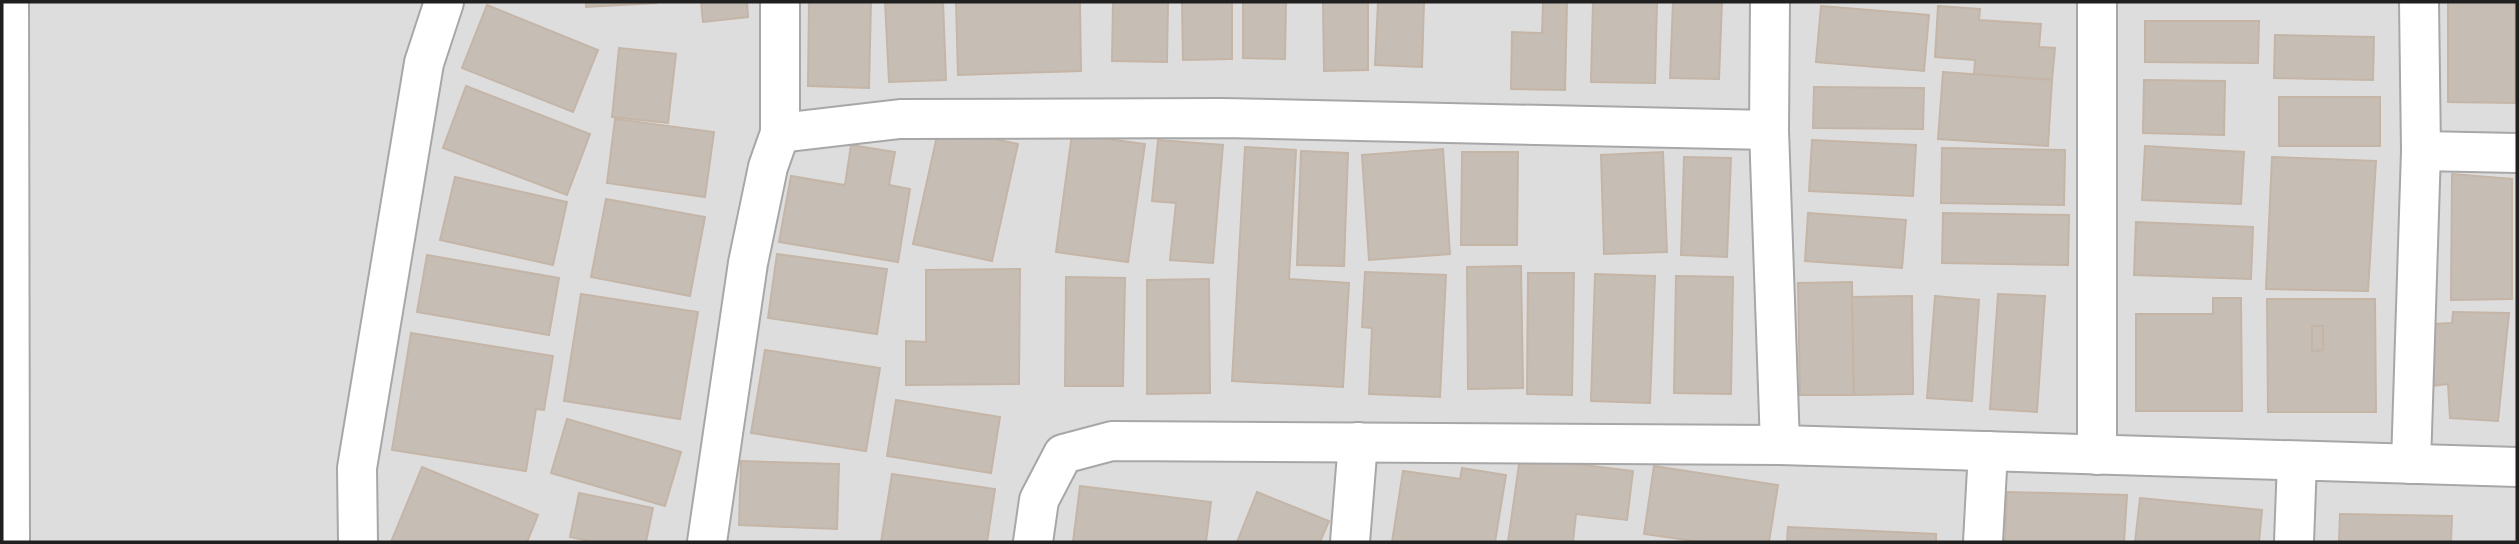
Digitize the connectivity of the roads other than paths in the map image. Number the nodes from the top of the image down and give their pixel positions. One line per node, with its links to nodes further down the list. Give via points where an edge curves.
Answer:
1 (9, 2): 18 (street)
2 (444, 2): 19 (street, via 424,63 356,468)
3 (780, 2): 8 (street)
4 (1770, 2): 7 (street)
5 (2098, 2): 14 (street)
6 (2419, 2): 9 (street)
7 (1769, 131): 8 (street, via 1222,118 900,119); 12 (street)
8 (780, 133): 20 (street, via 768,167 748,263)
9 (2421, 151): 10 (street); 16 (street)
10 (2517, 153)
11 (1358, 442): 12 (street); 21 (street, via 1112,441 1063,454 1039,500); 22 (street)
12 (1780, 445): 13 (street)
13 (1988, 451): 14 (street); 23 (street)
14 (2097, 455): 15 (street)
15 (2297, 461): 16 (street); 24 (street)
16 (2411, 464): 17 (street)
17 (2517, 467)
18 (10, 542)
19 (358, 542)
20 (707, 542)
21 (1033, 542)
22 (1350, 542)
23 (1983, 542)
24 (2294, 542)

